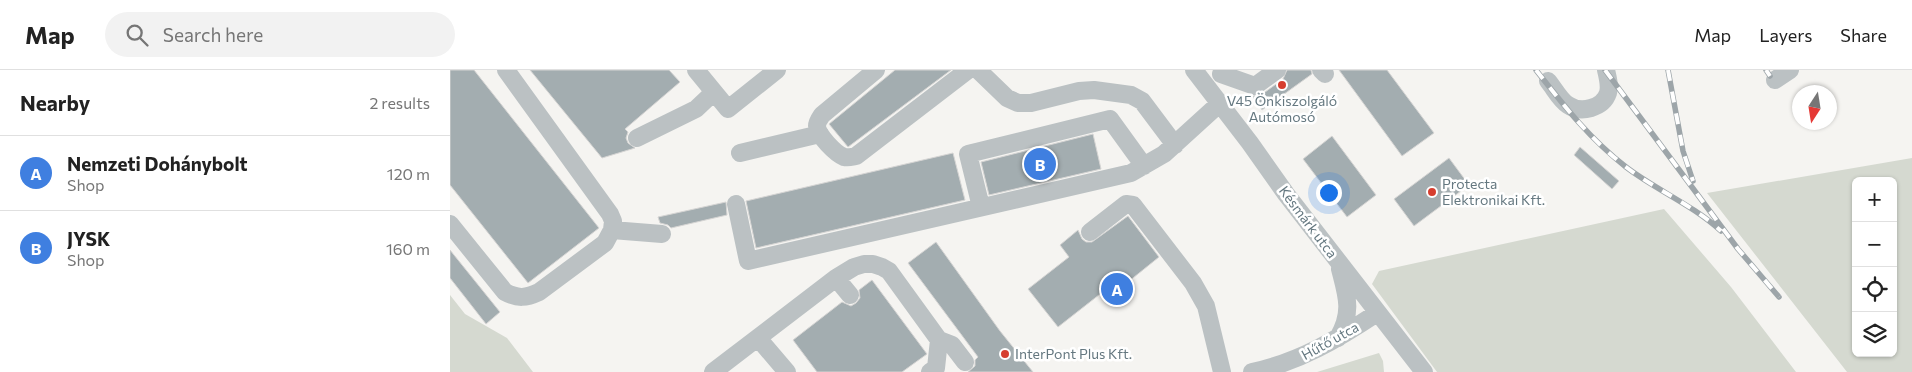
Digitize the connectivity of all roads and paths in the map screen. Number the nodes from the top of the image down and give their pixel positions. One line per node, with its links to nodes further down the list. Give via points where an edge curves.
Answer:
1 (506, 70): 23 (street, via 610,214)
2 (696, 70): 13 (street)
3 (777, 70): 13 (street, via 728,109)
4 (876, 70): 15 (street, via 822,115 817,126)
5 (968, 70): 15 (street, via 856,156 840,155)
6 (978, 70): 17 (street, via 1007,98 1018,103 1094,90 1132,96 1142,102)
7 (1194, 70): 12 (street, Késmárk utca)
8 (1277, 70): 10 (street, via 1255,86)
9 (1606, 70): 11 (street, via 1609,82 1604,101 1584,110 1566,105)
10 (1223, 72): 12 (street)
11 (1548, 81)
12 (1206, 85): 14 (street, Késmárk utca)
13 (714, 92): 16 (street, via 696,109)
14 (1220, 104): 17 (street); 26 (street, Késmárk utca)
15 (820, 134): 18 (street)
16 (637, 138)
17 (1175, 145): 19 (street)
18 (740, 152)
19 (1144, 166): 21 (street, via 1131,173); 21 (street, via 1110,119 968,154)
20 (736, 204): 21 (street, via 748,261)
21 (981, 207)
22 (450, 224): 23 (street, via 505,292 514,297 528,297 539,292 605,243)
23 (612, 230): 25 (street)
24 (1090, 232): 37 (street, via 1126,204 1133,204 1193,283 1206,306)
25 (662, 234)
26 (1338, 262): 29 (street, Késmárk utca); 31 (street, via 1348,298 1346,320)
27 (836, 278): 28 (street); 30 (street); 32 (street, via 864,264 889,271)
28 (850, 295)
29 (1378, 313): 31 (street, Hűtő utca); 39 (street, Késmárk utca)
30 (758, 338): 34 (street); 35 (street)
31 (1338, 338): 38 (street, Hűtő utca, via 1294,360)
32 (939, 340): 33 (street, via 952,345); 36 (street, via 936,368)
33 (965, 362)
34 (713, 372)
35 (787, 372)
36 (930, 372)
37 (1222, 372)
38 (1252, 372)
39 (1424, 372)

